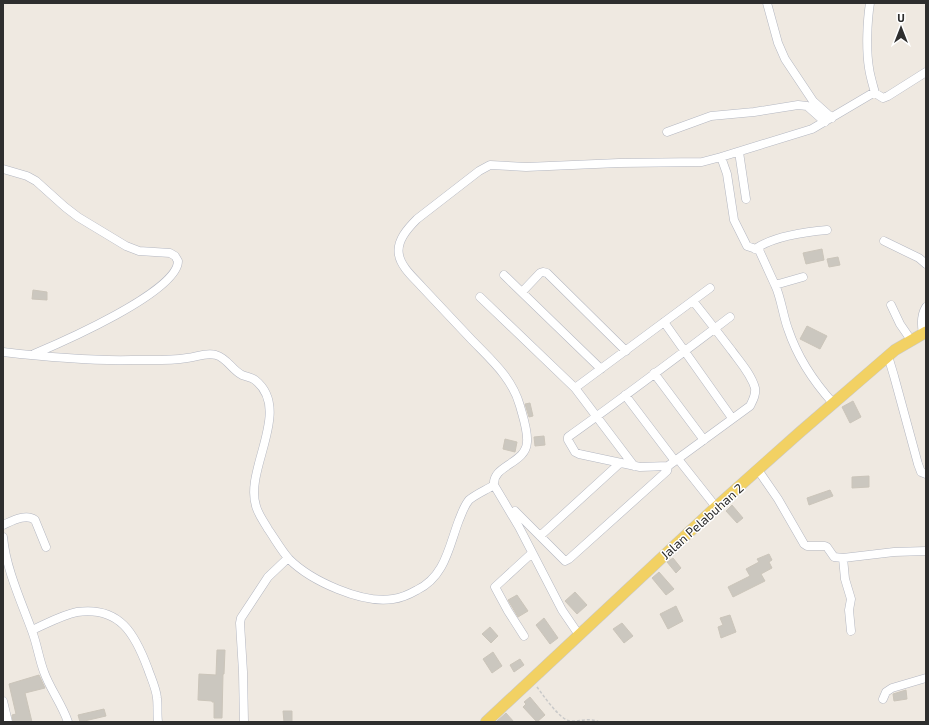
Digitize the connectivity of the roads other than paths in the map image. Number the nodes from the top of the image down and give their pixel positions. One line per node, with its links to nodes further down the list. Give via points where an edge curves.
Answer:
1 (767, 3): 5 (street, via 785,59)
2 (870, 3): 4 (street, via 868,58)
3 (926, 72): 4 (street, via 886,97 881,97)
4 (875, 92): 5 (street)
5 (828, 120): 6 (street, via 807,106 798,105 711,116); 7 (street, via 812,129)
6 (667, 132)
7 (739, 152): 8 (street); 10 (street)
8 (721, 157): 13 (street, via 728,179 734,220 747,246); 48 (street, via 697,163 487,166 434,204 408,228 398,250 402,263 505,374 516,393 526,431 527,446 521,456 497,474)
9 (3, 169): 32 (street, via 27,176 78,217 126,246 139,251 170,253 178,262 176,270 167,279 127,308 95,327)
10 (746, 199)
11 (827, 230): 13 (street, via 774,240 763,243)
12 (884, 241): 14 (street)
13 (756, 249): 17 (street, via 759,250)
14 (926, 264)
15 (504, 275): 19 (street)
16 (803, 277): 17 (street)
17 (775, 285): 38 (street, via 794,344 811,375)
18 (710, 288): 21 (street)
19 (522, 292): 29 (street, via 540,273 547,273); 34 (street)
20 (480, 297): 36 (street)
21 (694, 301): 25 (street); 26 (street)
22 (891, 305): 28 (street)
23 (926, 307): 27 (street, via 921,323)
24 (730, 317): 26 (street)
25 (664, 322): 29 (street); 30 (street)
26 (715, 328): 30 (street); 40 (street, via 743,366 755,389 750,406)
27 (924, 332): 28 (main road, Jalan Pelabuhan 2)
28 (911, 340): 33 (main road, Jalan Pelabuhan 2)
29 (626, 351): 34 (street)
30 (685, 351): 35 (street); 40 (street)
31 (3, 352): 32 (street)
32 (32, 355): 57 (street, via 83,360 132,360 181,359 209,354 219,356 239,373 252,377 269,398 270,414 254,496 258,512)
33 (888, 356): 38 (main road, Jalan Pelabuhan 2); 47 (street, via 918,464 921,472)
34 (601, 369): 36 (street)
35 (654, 373): 37 (street); 41 (street)
36 (575, 388): 39 (street)
37 (625, 395): 39 (street); 42 (street)
38 (833, 403): 46 (main road, Jalan Pelabuhan 2)
39 (596, 417): 43 (street, via 568,437 568,440 578,454); 44 (street)
40 (732, 418): 41 (street)
41 (704, 440): 42 (street)
42 (677, 460): 45 (street); 49 (street)
43 (620, 463): 44 (street); 52 (street)
44 (634, 466): 45 (street)
45 (668, 466): 52 (street, via 667,471 569,560 562,559)
46 (758, 470): 49 (main road, Jalan Pelabuhan 2); 58 (street, via 804,544 825,546 834,557)
47 (926, 474)
48 (494, 485): 56 (street); 57 (street, via 473,497 466,505 442,567 433,580 423,588 398,598 384,600 343,591 305,573)
49 (716, 507): 61 (main road, Jalan Pelabuhan 2)
50 (515, 511): 52 (street)
51 (3, 525): 54 (street, via 25,517 32,518)
52 (540, 536)
53 (3, 537): 59 (street, via 8,564)
54 (46, 547)
55 (926, 551): 58 (street)
56 (532, 553): 61 (street, via 562,610); 62 (street, via 495,586)
57 (288, 558): 69 (street, via 268,577 240,623)
58 (843, 558): 60 (street, via 851,599)
59 (32, 630): 67 (street, via 44,672); 68 (street, via 77,612 104,614 121,621 136,640 156,690)
60 (851, 632)
61 (579, 635): 70 (main road, Jalan Pelabuhan 2)
62 (524, 636)
63 (926, 678): 64 (street, via 892,688 886,692)
64 (883, 699)
65 (3, 701): 66 (street)
66 (8, 722)
67 (68, 722)
68 (158, 722)
69 (244, 722)
70 (486, 722)

